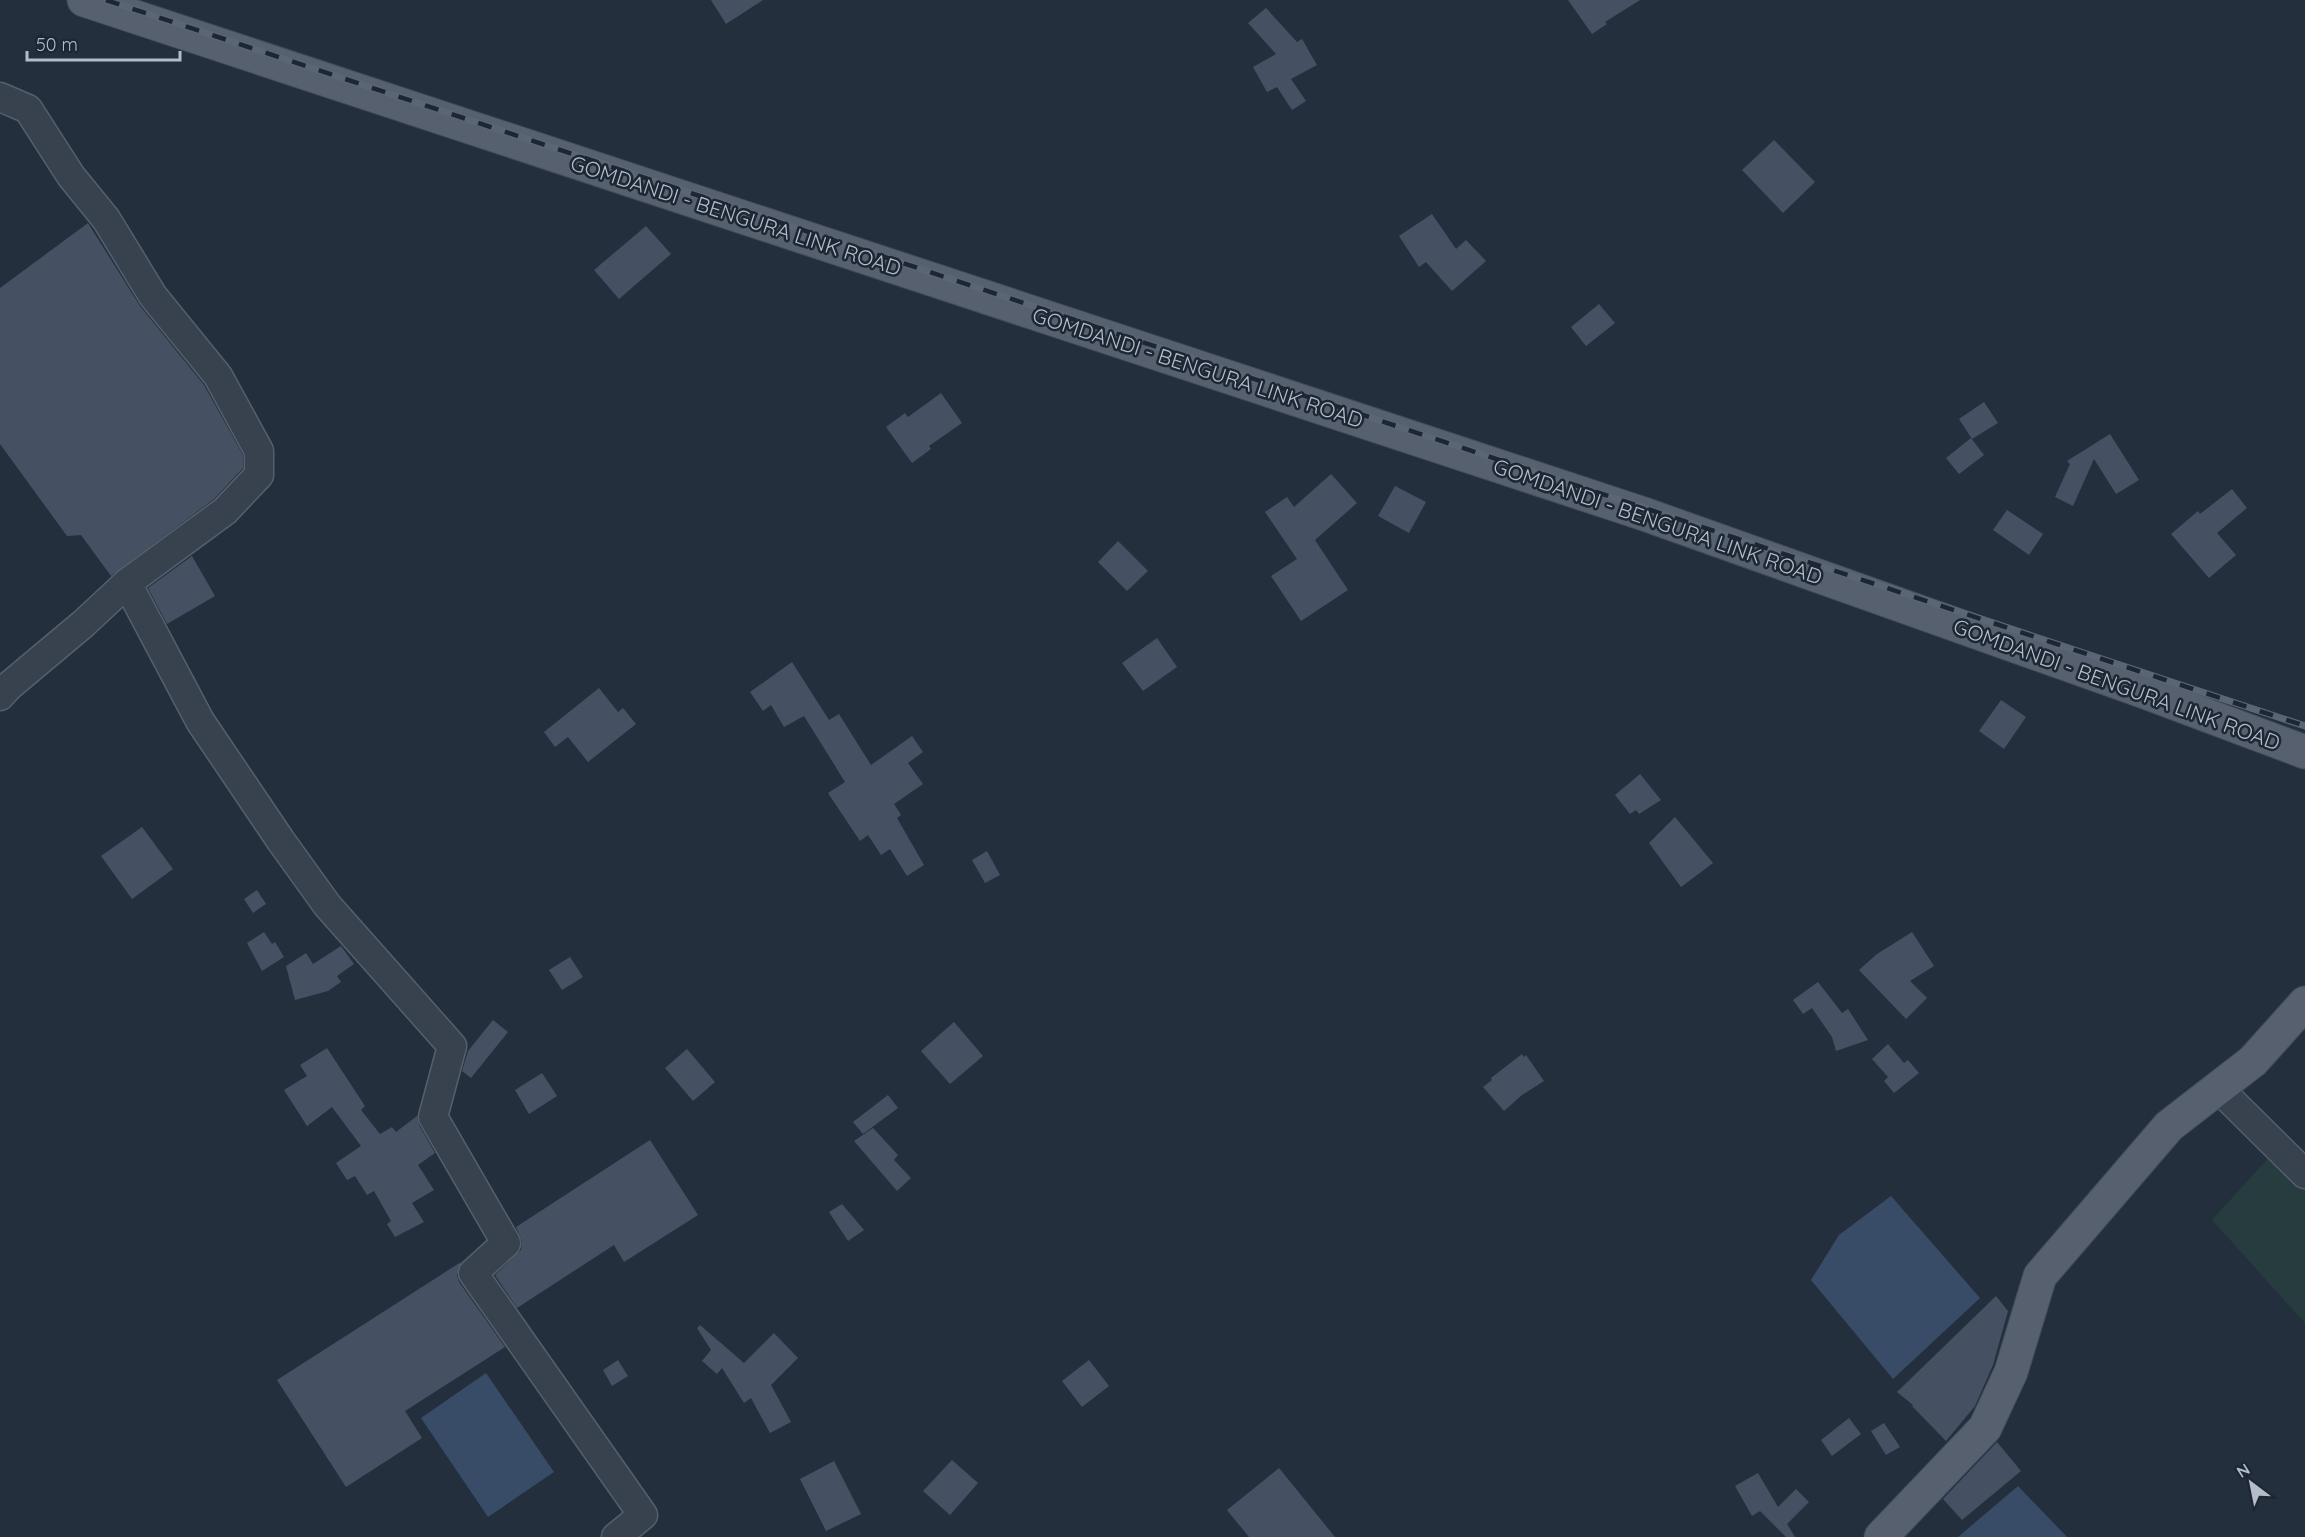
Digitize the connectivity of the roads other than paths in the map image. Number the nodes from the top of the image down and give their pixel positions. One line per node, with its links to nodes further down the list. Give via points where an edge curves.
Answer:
1 (84, 0): 5 (main road, GOMDANDI - BENGURA LINK ROAD, via 1644,514)
2 (0, 97): 3 (street, via 28,109 71,176 106,219 153,296 218,376 259,451 260,475 225,511)
3 (127, 583): 4 (street); 9 (street, via 200,721 281,841 327,905 452,1046 433,1117 506,1243 473,1273 643,1515)
4 (0, 696)
5 (2305, 752)
6 (2305, 1003): 7 (main road, via 2253,1061)
7 (2218, 1088): 8 (street); 10 (main road, via 2169,1126 2040,1276 2012,1372 1985,1428)
8 (2305, 1174)
9 (616, 1537)
10 (1881, 1537)

